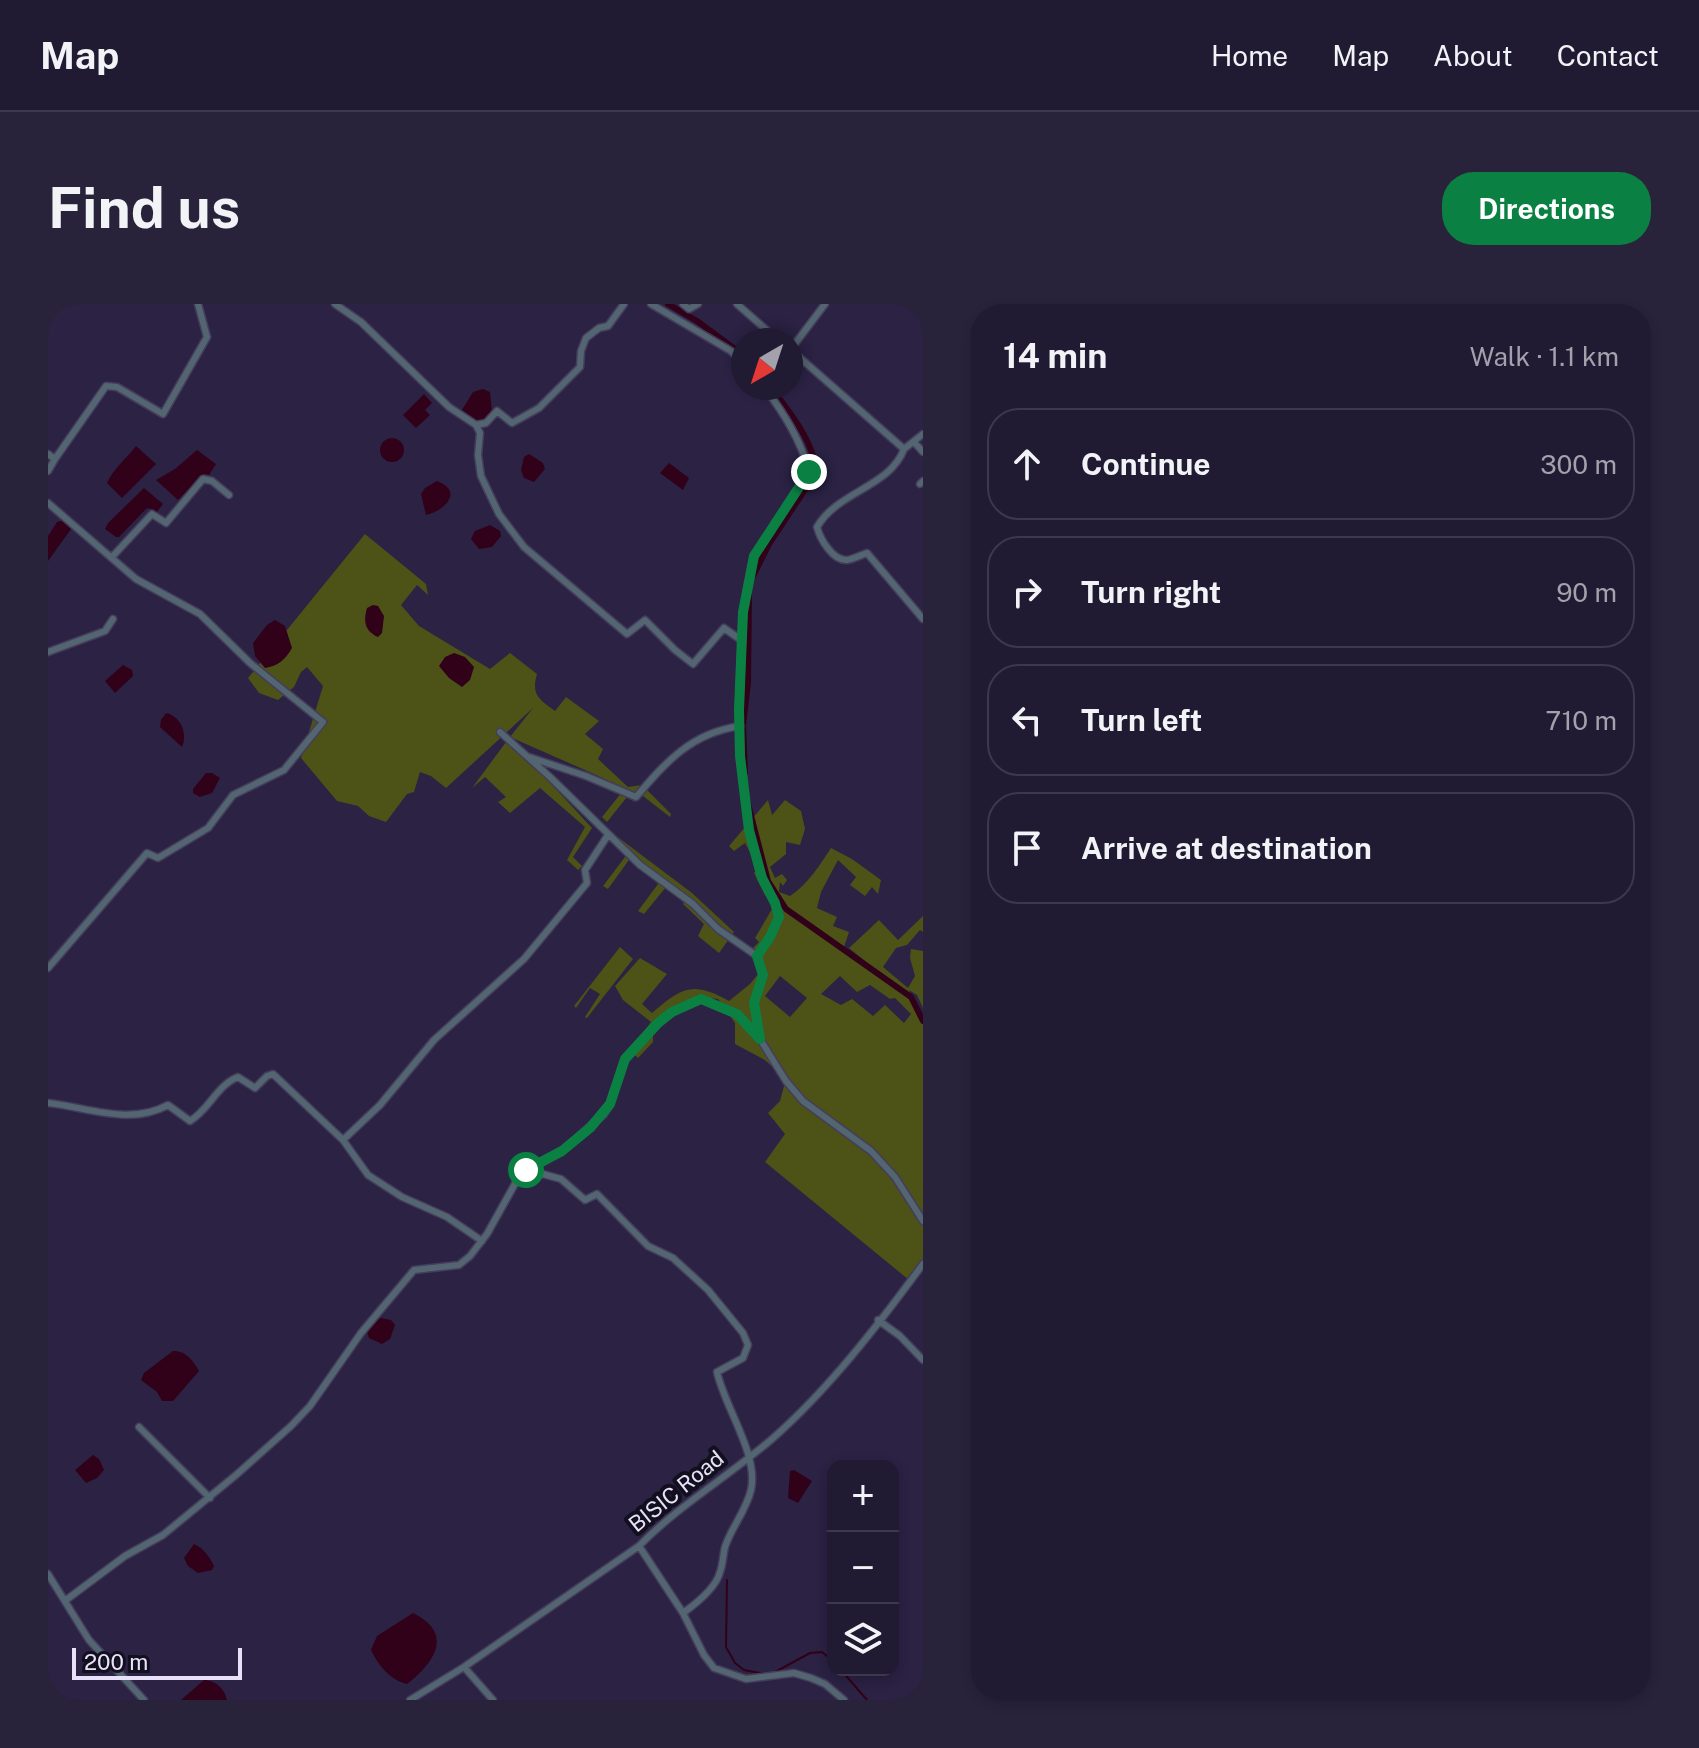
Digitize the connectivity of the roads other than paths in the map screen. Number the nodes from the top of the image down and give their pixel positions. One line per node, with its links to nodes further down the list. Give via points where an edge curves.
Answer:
1 (198, 304): 20 (street, via 207,337 163,414 106,386)
2 (335, 304): 14 (street)
3 (624, 304): 14 (street, via 608,326 586,338 580,367 539,408 512,423 497,411)
4 (651, 304): 11 (street)
5 (683, 304): 6 (street, via 689,309)
6 (698, 304)
7 (737, 304): 9 (street)
8 (825, 304): 10 (street)
9 (764, 328)
10 (803, 334)
11 (731, 351)
12 (803, 361): 17 (street)
13 (774, 400): 27 (street, via 804,451 809,472 754,556)
14 (476, 425): 27 (street, via 481,476 499,514 524,547 627,634 645,620 693,664 724,628)
15 (923, 434): 16 (street)
16 (914, 442): 17 (street); 18 (street)
17 (904, 449): 26 (street, via 880,479 830,510 817,527 839,558 845,561 867,553)
18 (923, 452)
19 (48, 454): 20 (street)
20 (55, 459): 21 (street)
21 (48, 471)
22 (229, 495): 24 (street, via 203,479 166,523 152,514)
23 (48, 503): 24 (street)
24 (112, 557): 34 (street, via 136,579 200,614 323,722 284,770 233,795 208,828 158,858 147,853)
25 (113, 619): 28 (street, via 105,631)
26 (923, 619)
27 (741, 640): 29 (street)
28 (48, 652)
29 (740, 726): 31 (street, via 685,746 636,797); 33 (street, via 749,830 779,917)
30 (500, 732): 31 (street)
31 (528, 757): 32 (street)
32 (608, 835): 33 (street); 37 (street, via 585,870 587,883 524,959 434,1040)
33 (757, 956): 35 (street, via 763,975 754,1003)
34 (48, 968)
35 (760, 1039): 38 (street, via 737,1014 701,999 672,1012 623,1062 610,1104 597,1121 562,1151); 39 (street, via 803,1101 871,1151)
36 (48, 1103): 37 (street, via 105,1115 150,1113 168,1105 190,1121 231,1080 238,1077 255,1088 273,1074)
37 (343, 1140): 40 (street, via 368,1175)
38 (526, 1170): 40 (street); 45 (street, via 561,1179 583,1199 597,1194 648,1246 673,1258 708,1290 743,1333 748,1345 743,1358 717,1372)
39 (923, 1221)
40 (482, 1241): 46 (street, via 459,1265 414,1270 342,1356 310,1406)
41 (923, 1264): 42 (street, BISIC Road)
42 (878, 1320): 43 (street); 45 (street, BISIC Road, via 813,1398)
43 (923, 1360)
44 (139, 1427): 46 (street)
45 (749, 1457): 47 (street, BISIC Road); 50 (street, via 750,1494 726,1544 719,1576)
46 (210, 1498): 49 (street)
47 (639, 1546): 50 (street); 51 (street, BISIC Road)
48 (48, 1574): 49 (street)
49 (66, 1600): 52 (street, via 89,1640)
50 (683, 1613): 55 (street, via 714,1668 746,1679 803,1675)
51 (464, 1667): 53 (street, BISIC Road); 54 (street)
52 (144, 1700)
53 (410, 1700)
54 (493, 1700)
55 (844, 1700)

